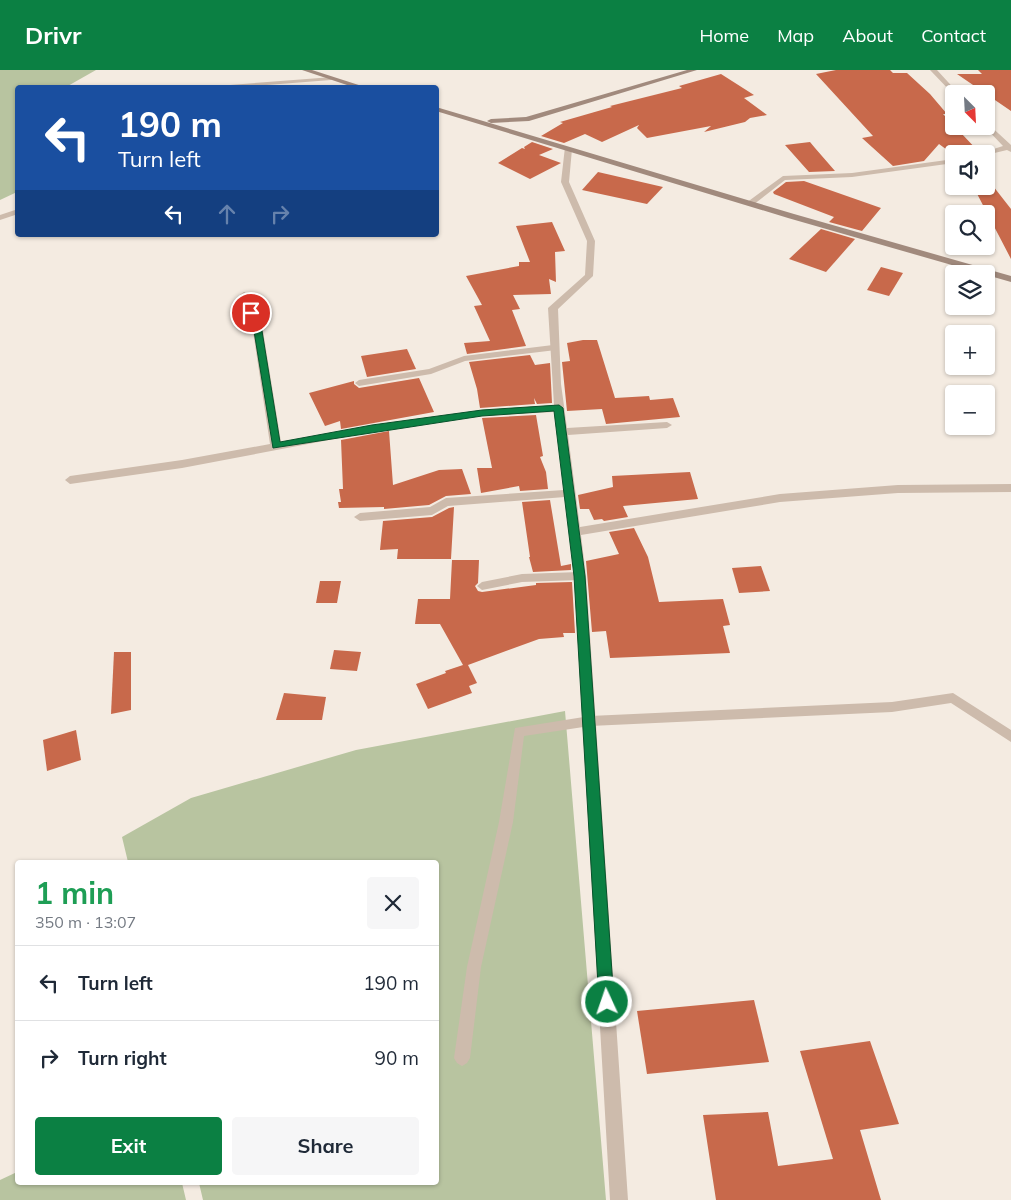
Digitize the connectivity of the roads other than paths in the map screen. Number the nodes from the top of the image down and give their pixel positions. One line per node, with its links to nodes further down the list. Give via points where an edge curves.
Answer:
1 (305, 70): 4 (main road)
2 (694, 70): 9 (main road, via 526,119)
3 (933, 70): 7 (street)
4 (331, 78): 5 (street); 6 (main road)
5 (235, 85)
6 (355, 85)
7 (947, 85)
8 (439, 110): 9 (main road)
9 (478, 121): 12 (main road)
10 (995, 133): 11 (street)
11 (1010, 148): 13 (street)
12 (568, 149): 15 (main road); 20 (street, via 565,182 591,241 589,276 553,308)
13 (995, 151)
14 (945, 161): 15 (street, via 852,175 783,178)
15 (750, 203): 18 (main road)
16 (15, 212): 17 (street)
17 (0, 218)
18 (1011, 279)
19 (244, 295): 25 (street, via 258,331)
20 (553, 348): 21 (lane, via 464,359 431,370); 22 (street)
21 (359, 383)
22 (559, 408): 24 (street); 25 (street, via 482,413)
23 (667, 426): 24 (street)
24 (562, 432): 28 (street)
25 (276, 446): 26 (street)
26 (70, 480)
27 (1011, 488): 30 (street, via 898,489 780,498)
28 (569, 493): 29 (street, via 446,502 432,511); 30 (street)
29 (360, 517)
30 (574, 532): 31 (street)
31 (580, 576): 32 (lane, via 522,578); 33 (street)
32 (482, 586)
33 (590, 722): 34 (lane, via 892,707 953,698); 35 (lane, via 519,732 506,822 474,967); 36 (street)
34 (1011, 737)
35 (462, 1058)
36 (619, 1200)

